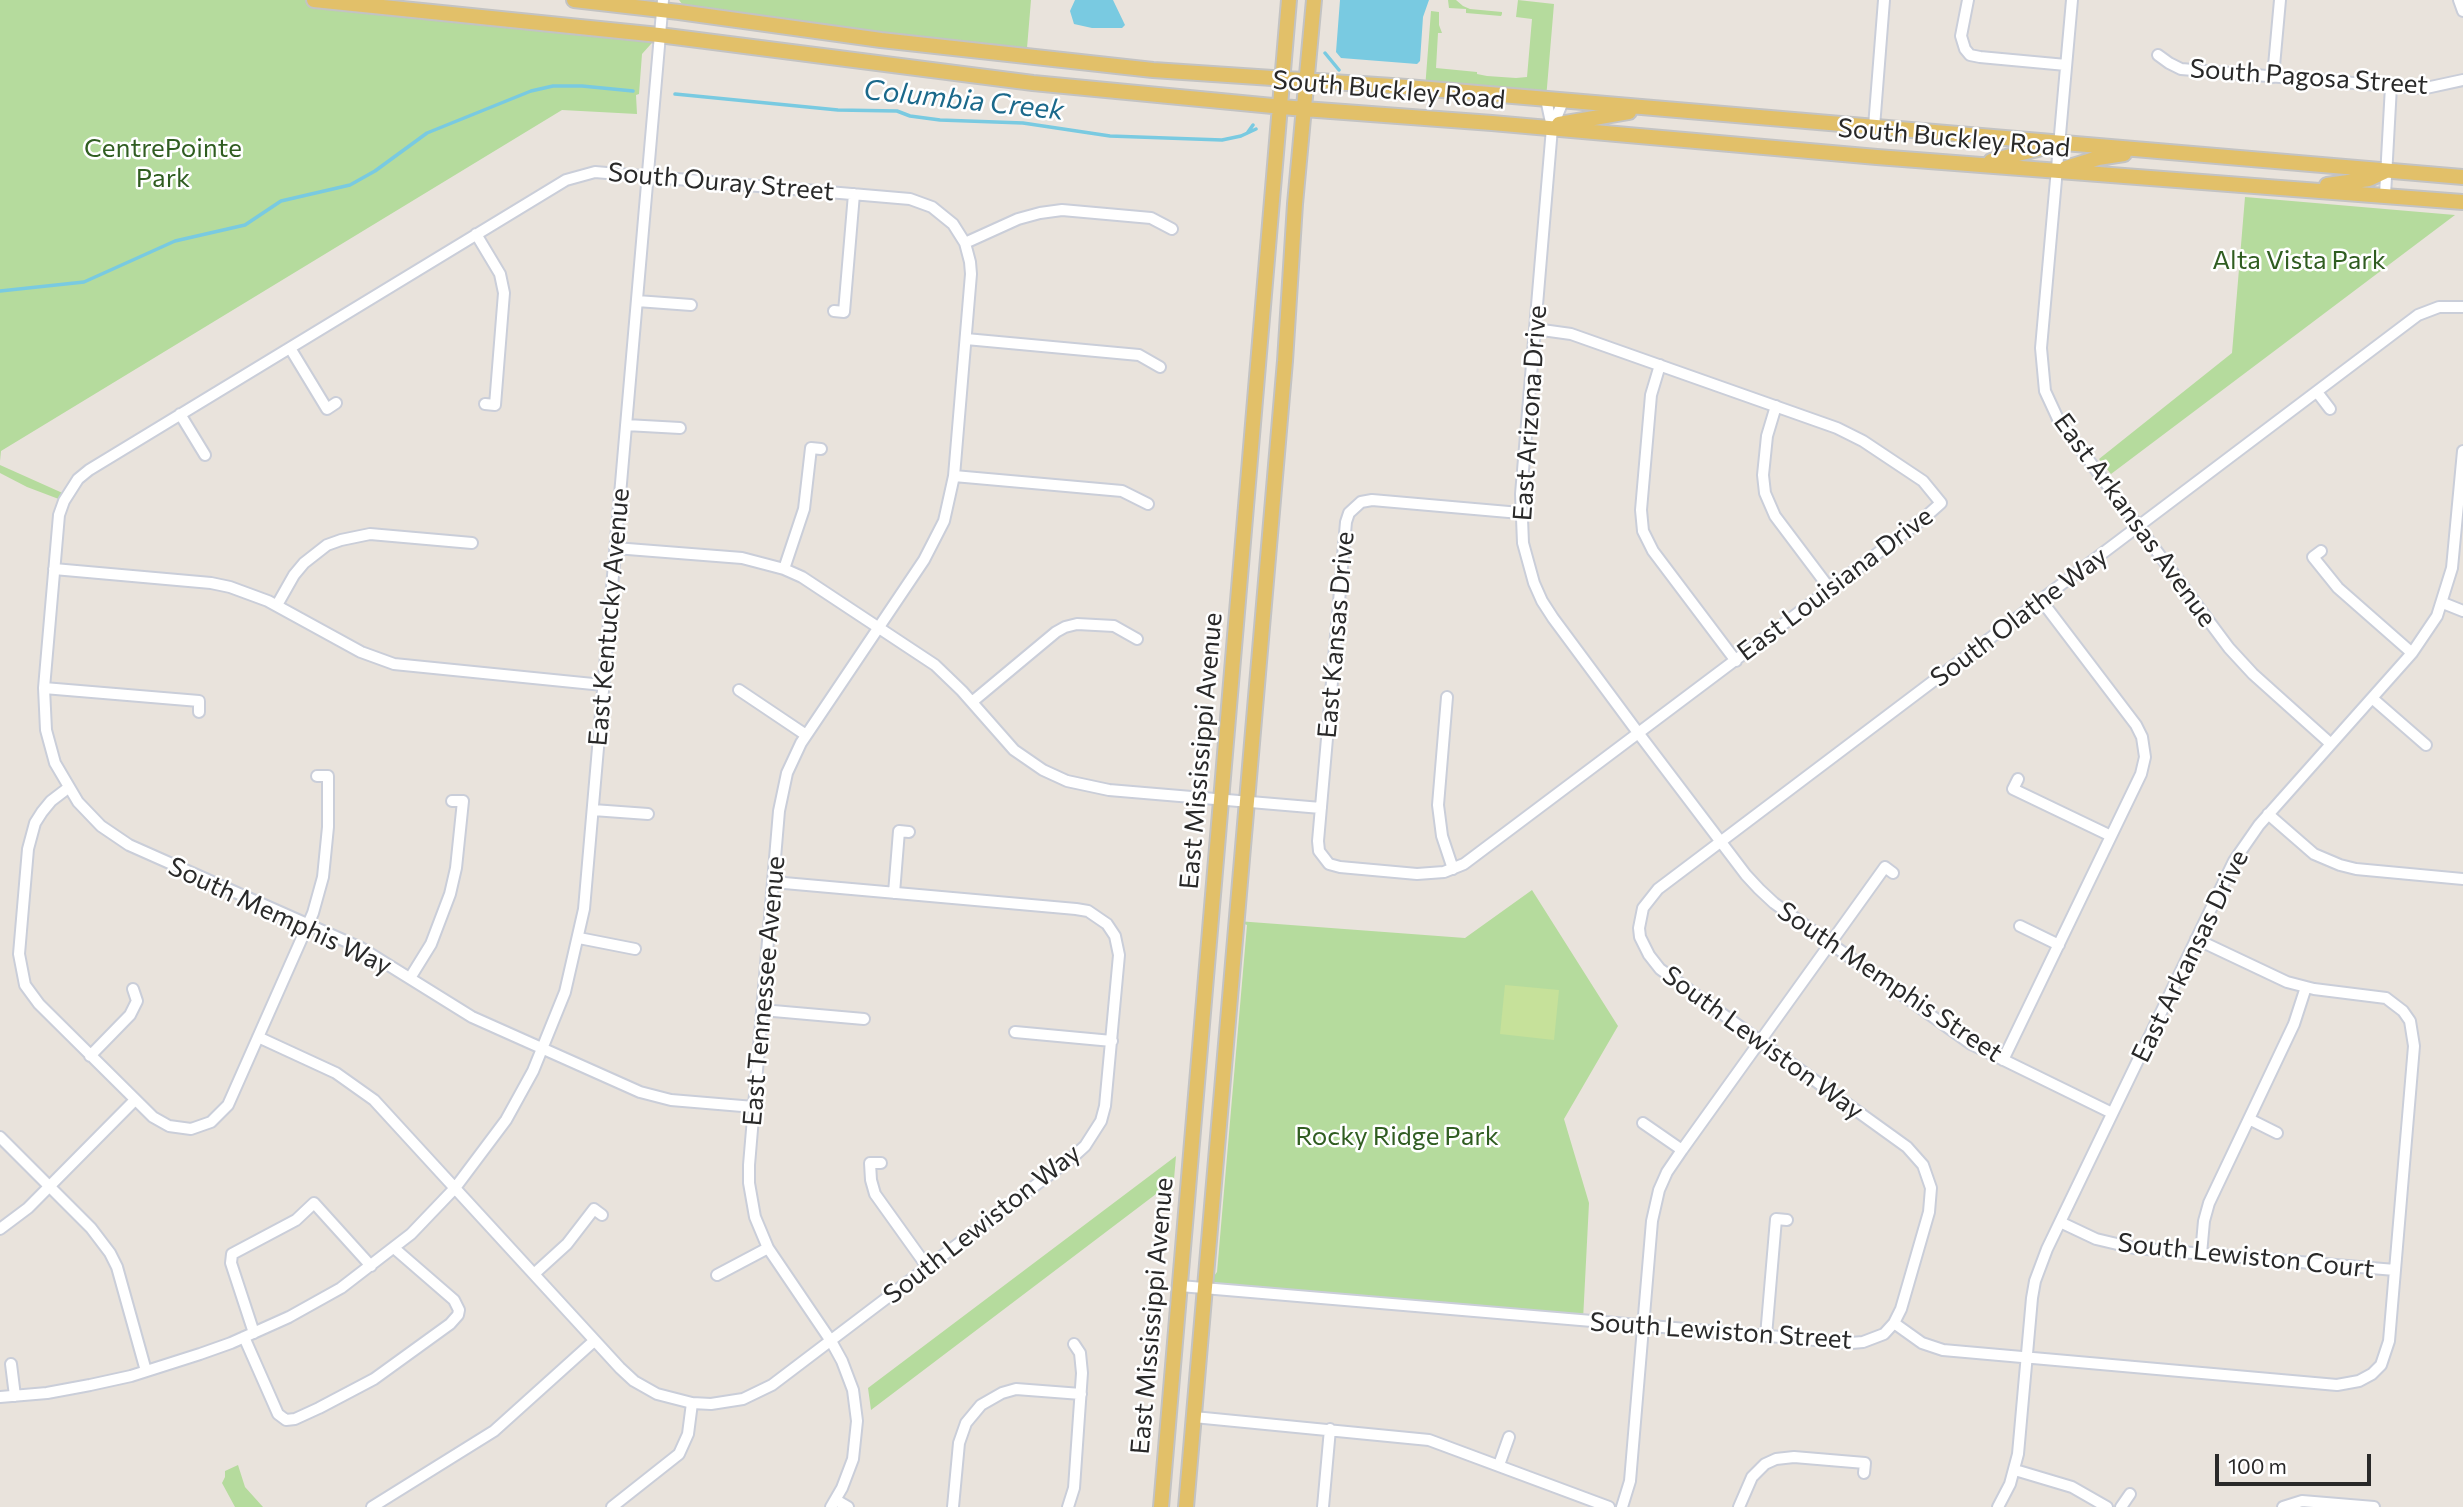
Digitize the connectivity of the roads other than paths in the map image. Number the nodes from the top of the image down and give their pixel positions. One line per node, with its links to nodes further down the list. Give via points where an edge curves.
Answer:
1 (314, 0): 12 (main road, South Buckley Road)
2 (574, 0): 10 (main road, South Buckley Road)
3 (1289, 0): 16 (main road, East Mississippi Avenue)
4 (1314, 0): 18 (main road, East Mississippi Avenue)
5 (1884, 0): 25 (street)
6 (1968, 0): 14 (street, via 1961,36 1970,55)
7 (2072, 0): 14 (street, East Arkansas Avenue)
8 (2280, 0): 15 (street)
9 (2459, 0): 11 (street)
10 (662, 5): 12 (street, East Kentucky Avenue); 16 (main road, South Buckley Road, via 1044,59)
11 (2463, 11)
12 (659, 35): 22 (main road, South Buckley Road, via 924,71); 32 (street, East Kentucky Avenue)
13 (2158, 55): 15 (street, South Pagosa Street, via 2181,69)
14 (2066, 65): 27 (street, East Arkansas Avenue)
15 (2273, 77): 19 (street, South Pagosa Street)
16 (1281, 80): 18 (main road, South Buckley Road); 22 (main road, East Mississippi Avenue)
17 (2463, 80): 19 (street, South Pagosa Street, via 2426,88)
18 (1306, 81): 20 (main road, South Buckley Road); 24 (main road, East Mississippi Avenue)
19 (2391, 86): 31 (street)
20 (1546, 99): 21 (main road, South Buckley Road); 26 (street, East Arizona Drive)
21 (1563, 101): 23 (main road, South Buckley Road); 26 (street, East Arizona Drive)
22 (1278, 106): 24 (main road, South Buckley Road); 94 (main road, East Mississippi Avenue)
23 (1651, 108): 25 (main road, South Buckley Road); 26 (main road)
24 (1304, 109): 26 (main road, South Buckley Road); 95 (main road, East Mississippi Avenue)
25 (1874, 127): 27 (main road, South Buckley Road)
26 (1552, 128): 29 (main road, South Buckley Road); 45 (street, East Arizona Drive)
27 (2059, 142): 28 (main road, South Buckley Road); 29 (main road); 30 (street, East Arkansas Avenue)
28 (2146, 150): 30 (main road); 31 (main road, South Buckley Road)
29 (1976, 165): 30 (main road, South Buckley Road)
30 (2056, 171): 34 (main road, South Buckley Road); 64 (street, East Arkansas Avenue, via 2041,348 2045,391 2058,419)
31 (2386, 171): 33 (main road, South Buckley Road); 34 (main road, via 2369,179); 36 (street)
32 (648, 176): 35 (street, South Ouray Street); 39 (street, South Ouray Street, via 580,174); 41 (street, East Kentucky Avenue)
33 (2463, 177)
34 (2301, 189): 36 (main road, South Buckley Road)
35 (854, 194): 40 (street, South Ouray Street, via 921,202 953,224); 44 (street, via 844,312)
36 (2385, 195): 37 (main road, South Buckley Road)
37 (2463, 202)
38 (1172, 229): 40 (street, via 1151,218 1062,210 1018,219)
39 (477, 234): 47 (street, South Ouray Street); 52 (street, via 500,274 504,293 495,405)
40 (965, 243): 46 (street, East Tennessee Avenue, via 971,274)
41 (637, 301): 42 (street); 56 (street, East Kentucky Avenue)
42 (691, 305)
43 (2463, 307): 50 (street, South Olathe Way, via 2439,307 2418,315)
44 (834, 311)
45 (1535, 329): 48 (street, East Louisiana Drive, via 1571,334); 63 (street, East Arizona Drive)
46 (966, 339): 49 (street, via 1139,355); 61 (street, East Tennessee Avenue)
47 (290, 348): 51 (street, via 327,409); 55 (street, South Ouray Street)
48 (1660, 365): 53 (street, East Louisiana Drive); 78 (street, via 1651,395 1643,531)
49 (1160, 366)
50 (2317, 392): 54 (street); 64 (street, South Olathe Way)
51 (335, 403)
52 (485, 404)
53 (1776, 406): 70 (street, via 1767,436 1765,493 1775,516); 70 (street, East Louisiana Drive, via 1863,441 1923,481 1941,503)
54 (2330, 409)
55 (180, 414): 60 (street); 68 (street, South Ouray Street, via 89,470 71,488 59,515)
56 (626, 425): 57 (street); 66 (street, East Kentucky Avenue)
57 (680, 428)
58 (821, 449): 69 (street, via 811,448 804,509)
59 (2463, 450): 72 (street, East Arkansas Drive, via 2452,568)
60 (205, 455)
61 (954, 476): 62 (street, via 1122,491); 75 (street, East Tennessee Avenue, via 937,538)
62 (1148, 504)
63 (1520, 513): 86 (street, East Arizona Drive, via 1527,563 1542,601); 96 (street, East Kansas Drive, via 1372,500 1361,502 1349,513)
64 (2138, 527): 71 (street, South Olathe Way); 88 (street, East Arkansas Avenue, via 2245,666)
65 (472, 543): 73 (street, via 370,534 341,540 304,564)
66 (615, 548): 69 (street, via 742,558); 79 (street, East Kentucky Avenue)
67 (2321, 551): 77 (street, via 2313,557 2338,588)
68 (54, 569): 73 (street, via 211,583); 80 (street, South Memphis Way)
69 (784, 569): 75 (street)
70 (1830, 589): 78 (street, East Louisiana Drive)
71 (2041, 600): 102 (street, via 2142,737 2145,762); 103 (street, South Olathe Way)
72 (2443, 603): 74 (street); 77 (street, East Arkansas Drive)
73 (277, 605): 79 (street, via 361,652 394,664)
74 (2463, 611)
75 (879, 627): 84 (street, via 935,665); 87 (street, East Tennessee Avenue)
76 (1137, 639): 84 (street, via 1114,626 1065,627)
77 (2412, 653): 83 (street, East Arkansas Drive)
78 (1735, 660): 86 (street, East Louisiana Drive)
79 (603, 685): 97 (street, East Kentucky Avenue)
80 (44, 688): 85 (street, via 200,701); 92 (street, South Memphis Way, via 50,747)
81 (739, 690): 87 (street)
82 (1447, 696): 104 (street, via 1438,805 1441,836)
83 (2372, 698): 88 (street, East Arkansas Drive); 89 (street)
84 (972, 702): 94 (street, via 1014,750 1067,781 1109,790)
85 (199, 712)
86 (1639, 734): 98 (street, East Arizona Drive); 104 (street, East Louisiana Drive)
87 (806, 736): 107 (street, East Tennessee Avenue, via 783,789)
88 (2331, 744): 100 (street, East Arkansas Drive)
89 (2426, 746)
90 (317, 776): 109 (street, via 328,776 327,852)
91 (2018, 779): 102 (street, via 2013,789)
92 (68, 788): 109 (street, South Memphis Way, via 95,820 129,845); 126 (street, via 42,811 31,836 20,970 31,995)
93 (453, 800): 116 (street, via 463,802 450,894 431,944)
94 (1222, 800): 95 (street); 151 (main road, East Mississippi Avenue)
95 (1247, 802): 96 (street); 152 (main road, East Mississippi Avenue)
96 (1321, 808): 104 (street, via 1319,851 1333,865 1418,874)
97 (593, 810): 99 (street); 111 (street, East Kentucky Avenue)
98 (1698, 812): 103 (street, South Memphis Street)
99 (648, 814)
100 (2268, 814): 106 (street, via 2314,854 2340,866); 112 (street, East Arkansas Drive, via 2234,861)
101 (909, 832): 108 (street, via 899,831)
102 (2111, 836): 114 (street)
103 (1720, 842): 113 (street, South Memphis Street, via 1759,890); 124 (street, South Lewiston Way, via 1649,898 1640,918 1640,937 1660,969)
104 (1453, 869)
105 (1893, 873): 113 (street, via 1885,867)
106 (2463, 879)
107 (773, 882): 108 (street); 119 (street, East Tennessee Avenue)
108 (894, 893): 123 (street, South Lewiston Way, via 1088,911 1107,924 1119,955)
109 (308, 924): 116 (street, South Memphis Way); 122 (street)
110 (2020, 926): 114 (street)
111 (579, 938): 115 (street); 125 (street, East Kentucky Avenue)
112 (2196, 939): 117 (street); 130 (street, East Arkansas Drive)
113 (1830, 943): 124 (street); 127 (street, South Memphis Street, via 1965,1040)
114 (2059, 945): 127 (street)
115 (635, 949)
116 (410, 978): 125 (street, South Memphis Way, via 472,1017)
117 (2306, 987): 131 (street, via 2294,1024); 148 (street, via 2378,995 2406,1009 2410,1021 2414,1046)
118 (134, 989): 126 (street, via 137,1001 130,1015)
119 (762, 1010): 120 (street); 129 (street, East Tennessee Avenue)
120 (864, 1019)
121 (1015, 1032): 123 (street)
122 (258, 1037): 128 (street, via 232,1098 211,1122 191,1129 169,1126); 138 (street, South Lewiston Way, via 356,1086)
123 (1112, 1041): 147 (street, South Lewiston Way, via 1105,1106 1085,1146)
124 (1759, 1042): 135 (street); 153 (street, South Lewiston Way, via 1906,1147 1933,1175 1929,1212)
125 (543, 1050): 129 (street, South Memphis Way, via 655,1097); 138 (street, East Kentucky Avenue, via 506,1120)
126 (90, 1056): 128 (street)
127 (2003, 1060): 130 (street, South Memphis Street)
128 (135, 1101): 137 (street)
129 (754, 1107): 144 (street, East Tennessee Avenue, via 749,1183 755,1217)
130 (2112, 1113): 141 (street, East Arkansas Drive)
131 (2249, 1119): 133 (street); 145 (street, via 2206,1210)
132 (1643, 1123): 135 (street)
133 (2277, 1133)
134 (0, 1137): 137 (street)
135 (1682, 1150): 154 (street, via 1655,1202)
136 (881, 1163): 147 (street, via 870,1163 875,1194)
137 (50, 1187): 142 (street); 162 (street, via 92,1228 114,1260)
138 (456, 1188): 143 (street, East Kentucky Avenue); 149 (street, South Lewiston Way)
139 (602, 1215): 149 (street, via 593,1209 567,1244)
140 (1787, 1220): 156 (street, via 1776,1219)
141 (2060, 1222): 145 (street, South Lewiston Court, via 2115,1245); 160 (street, East Arkansas Drive, via 2035,1281)
142 (0, 1229)
143 (394, 1248): 146 (street, East Kentucky Avenue); 155 (street, via 454,1300 459,1310 450,1324 374,1379 286,1420 278,1414)
144 (768, 1248): 150 (street); 158 (street, East Tennessee Avenue)
145 (2201, 1254): 148 (street, South Lewiston Court)
146 (371, 1266): 155 (street, East Kentucky Avenue, via 315,1303); 155 (street, via 314,1203 296,1220 232,1254)
147 (928, 1268): 158 (street, South Lewiston Way)
148 (2395, 1270): 160 (street, via 2388,1349 2375,1377 2360,1381 2337,1385)
149 (534, 1274): 157 (street, South Lewiston Way)
150 (717, 1275)
151 (1180, 1286): 152 (street, South Lewiston Street); 181 (main road, East Mississippi Avenue)
152 (1205, 1288): 154 (street, South Lewiston Street); 167 (main road, East Mississippi Avenue)
153 (1894, 1323): 156 (street, South Lewiston Street, via 1884,1334 1863,1342); 160 (street, via 1936,1349)
154 (1643, 1325): 156 (street, South Lewiston Street); 185 (street, via 1630,1481)
155 (249, 1335): 162 (street, East Kentucky Avenue)
156 (1766, 1336)
157 (594, 1341): 166 (street, South Lewiston Way, via 634,1381 657,1394); 176 (street, via 494,1431)
158 (831, 1341): 166 (street, South Lewiston Way, via 761,1391 730,1402); 174 (street, East Tennessee Avenue, via 848,1375 857,1421 853,1459)
159 (1074, 1344): 163 (street, via 1082,1362)
160 (2027, 1358): 171 (street, East Arkansas Drive)
161 (11, 1364): 164 (street)
162 (146, 1371): 164 (street, East Kentucky Avenue)
163 (1081, 1394): 179 (street, via 1016,1390 1002,1392 981,1405 962,1433); 180 (street, via 1074,1488)
164 (15, 1396): 165 (street, East Kentucky Avenue)
165 (0, 1397)
166 (692, 1403): 177 (street, via 688,1434 679,1454)
167 (1194, 1416): 168 (street); 182 (main road, East Mississippi Avenue)
168 (1330, 1429): 170 (street, via 1422,1438); 183 (street)
169 (1509, 1437): 170 (street)
170 (1499, 1465): 184 (street)
171 (2015, 1470): 187 (street, East Arkansas Drive); 188 (street, via 2072,1488)
172 (1864, 1473): 186 (street, via 1865,1463 1786,1457 1762,1460)
173 (2130, 1494): 189 (street)
174 (833, 1503): 178 (street)
175 (2283, 1503): 190 (street)
176 (372, 1507)
177 (612, 1507)
178 (848, 1507)
179 (953, 1507)
180 (1068, 1507)
181 (1161, 1507)
182 (1186, 1507)
183 (1323, 1507)
184 (1609, 1507)
185 (1622, 1507)
186 (1739, 1507)
187 (1998, 1507)
188 (2107, 1507)
189 (2121, 1507)
190 (2374, 1507)

